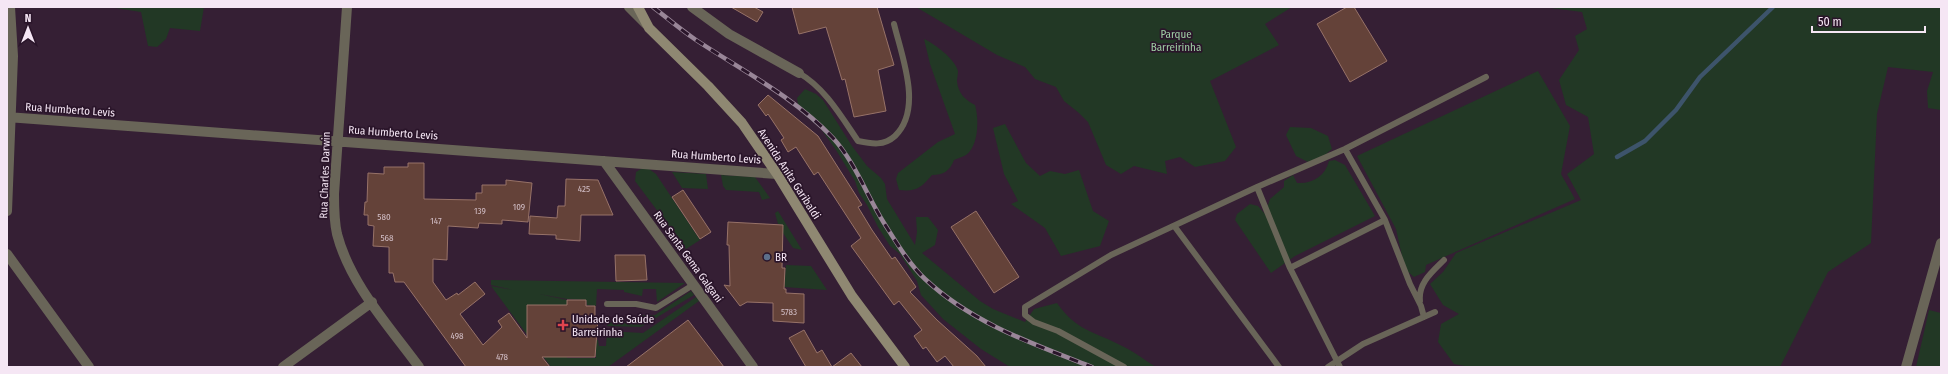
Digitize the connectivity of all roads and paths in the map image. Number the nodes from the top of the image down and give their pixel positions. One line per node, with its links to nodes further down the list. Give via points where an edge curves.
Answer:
1 (10, 7): 10 (street, via 13,56)
2 (347, 7): 11 (street, Rua Charles Darwin)
3 (629, 7): 7 (street)
4 (638, 7): 7 (main road, Avenida Anita Garibaldi)
5 (692, 7): 8 (street, via 729,34)
6 (894, 24): 8 (lane, via 909,83 909,111 901,130 889,141 874,145 858,141 813,81)
7 (649, 28): 14 (main road, Avenida Anita Garibaldi, via 726,105)
8 (799, 73)
9 (1486, 77): 12 (lane)
10 (9, 117): 11 (street, Rua Humberto Levis); 16 (street)
11 (338, 141): 13 (street, Rua Humberto Levis); 24 (street, Rua Charles Darwin, via 334,194 336,232 350,270)
12 (1345, 149): 15 (lane); 17 (lane)
13 (604, 161): 14 (street, Rua Humberto Levis); 23 (street, Rua Santa Gema Galgani)
14 (777, 174): 34 (main road, Avenida Anita Garibaldi, via 852,296)
15 (1258, 187): 18 (lane); 22 (lane)
16 (7, 211)
17 (1385, 220): 22 (lane); 26 (lane)
18 (1175, 227): 35 (lane, via 1111,255 1026,307 1025,315 1034,322); 36 (lane)
19 (1941, 244): 38 (street)
20 (7, 254): 30 (street)
21 (1444, 260): 26 (lane, via 1425,280 1419,293)
22 (1290, 268): 29 (lane)
23 (693, 285): 25 (lane, via 656,308 636,304); 33 (street, Rua Santa Gema Galgani)
24 (372, 302): 31 (street); 32 (street, Rua Charles Darwin)
25 (607, 304)
26 (1421, 306): 28 (lane)
27 (1436, 312): 28 (lane)
28 (1424, 317): 29 (lane, via 1363,344)
29 (1338, 364): 37 (lane)
30 (89, 367)
31 (283, 367)
32 (419, 367)
33 (753, 367)
34 (905, 367)
35 (1124, 367)
36 (1279, 367)
37 (1328, 367)
38 (1906, 367)

